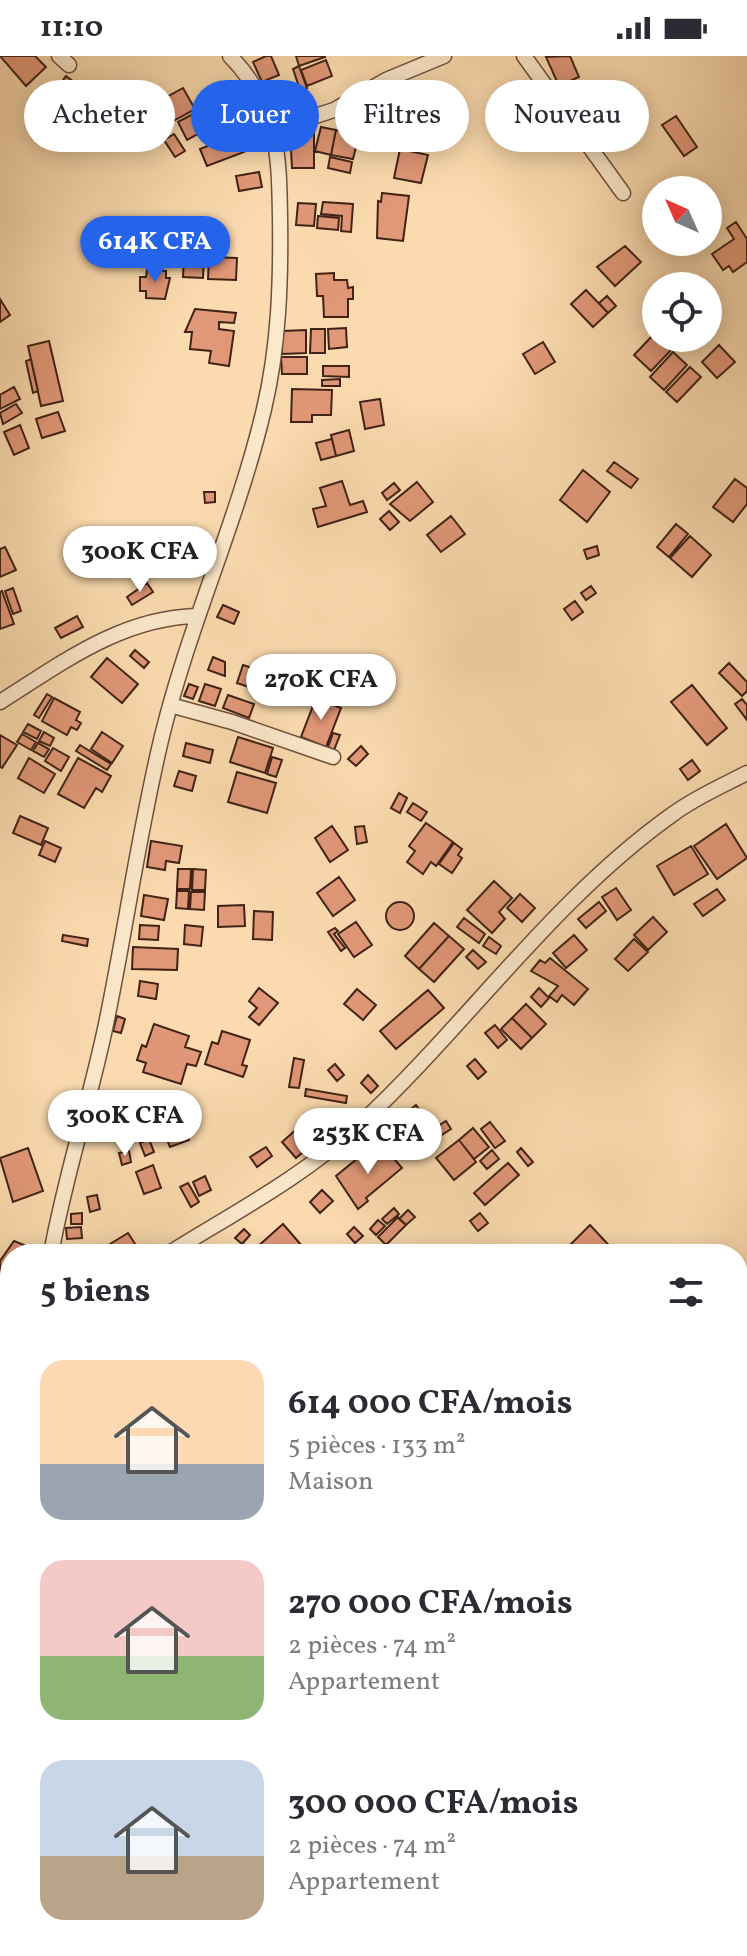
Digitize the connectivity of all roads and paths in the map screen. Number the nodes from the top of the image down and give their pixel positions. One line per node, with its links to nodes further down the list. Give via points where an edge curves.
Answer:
1 (230, 56): 4 (street)
2 (444, 56): 5 (street)
3 (524, 56): 7 (street)
4 (249, 80)
5 (319, 115)
6 (276, 152): 8 (street, via 280,236 275,352 252,450)
7 (623, 193)
8 (196, 616): 9 (street, via 123,629); 10 (street)
9 (0, 702)
10 (170, 705): 11 (street); 13 (street, via 144,811 106,1027)
11 (333, 757)
12 (747, 773): 14 (street, via 672,815 593,882 356,1128)
13 (53, 1244)
14 (184, 1244)

